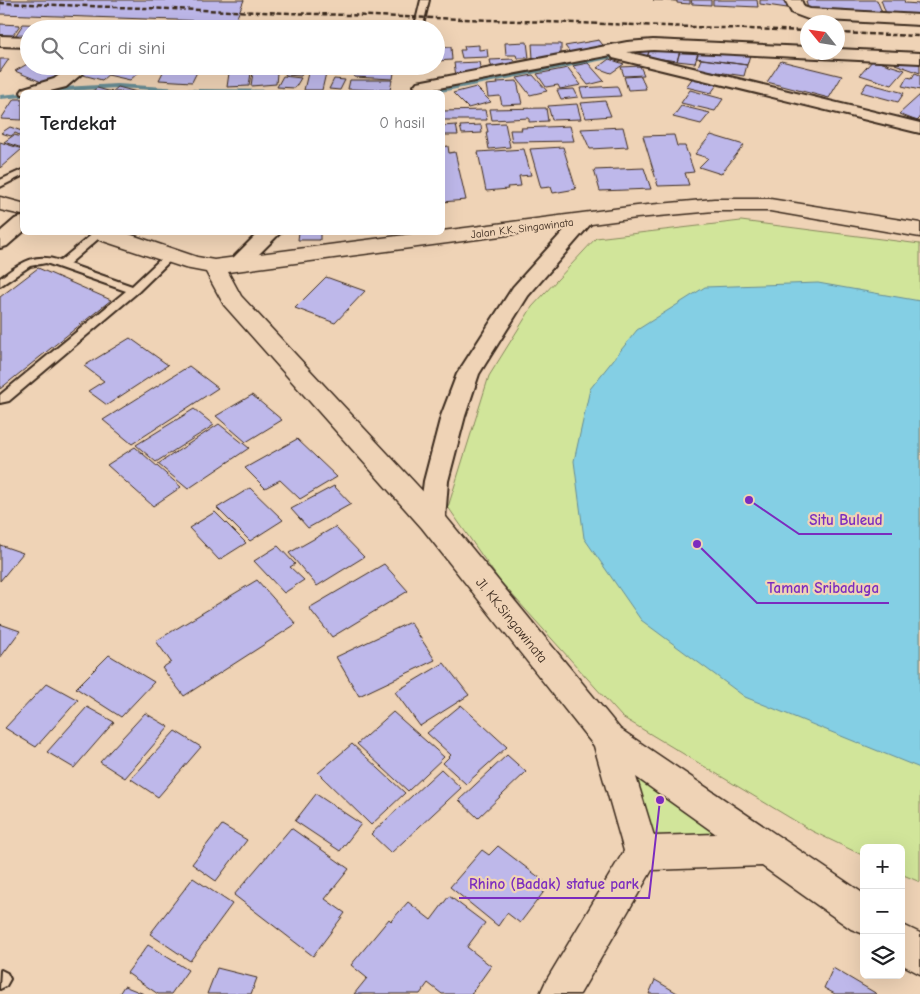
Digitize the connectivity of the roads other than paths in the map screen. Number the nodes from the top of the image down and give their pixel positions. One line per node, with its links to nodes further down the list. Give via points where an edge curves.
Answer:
1 (424, 0): 3 (lane)
2 (793, 0): 4 (street, via 798,10 808,14)
3 (420, 20)
4 (920, 20)
5 (0, 41): 6 (street)
6 (20, 42)
7 (604, 52): 8 (street, via 653,45); 13 (street); 15 (street)
8 (800, 52)
9 (845, 54): 10 (street)
10 (920, 58)
11 (71, 75): 14 (street, via 60,83)
12 (422, 75): 13 (street)
13 (420, 89)
14 (35, 90)
15 (920, 128)
16 (20, 174): 17 (lane)
17 (0, 184)
18 (0, 203): 19 (street)
19 (20, 208)
20 (584, 220): 22 (street, Jalan K.K. Singawinata, via 705,206 770,205); 29 (street, Jalan K.K. Singawinata); 33 (street, via 520,292 468,374 436,481)
21 (20, 225): 26 (street)
22 (920, 230)
23 (98, 235): 28 (lane)
24 (106, 235): 27 (street, Jalan K.K. Singawinata)
25 (267, 235): 29 (street)
26 (0, 242)
27 (171, 255): 29 (street, Jalan K.K. Singawinata, via 193,263); 31 (lane)
28 (62, 265): 30 (lane, via 46,260 27,263); 31 (lane)
29 (227, 265): 33 (street, Jl. KK.Singawinata, via 232,300)
30 (0, 284)
31 (134, 290): 32 (lane)
32 (0, 399)
33 (432, 520): 34 (street, Jl. KK.Singawinata)
34 (608, 739): 35 (street, Jl. KK.Singawinata); 36 (street)
35 (766, 849): 36 (street); 37 (street, Jl. KK.Singawinata)
36 (642, 853): 40 (street)
37 (860, 913)
38 (905, 945): 39 (street)
39 (920, 955)
40 (559, 994)

